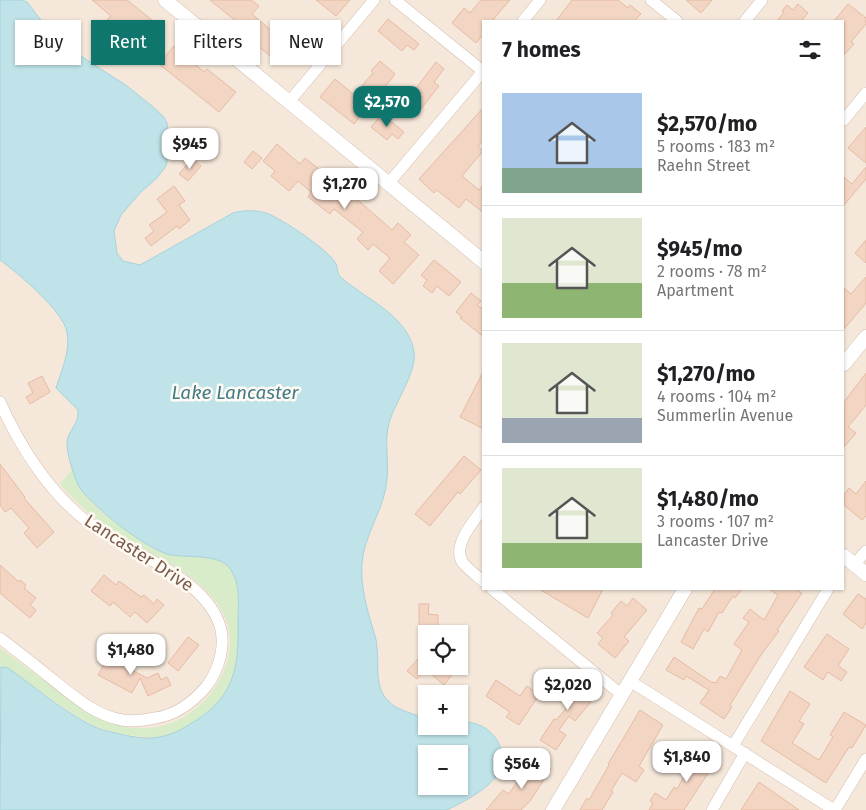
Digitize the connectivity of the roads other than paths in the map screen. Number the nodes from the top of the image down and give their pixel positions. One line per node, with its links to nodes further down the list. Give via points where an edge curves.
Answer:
1 (165, 0): 13 (street)
2 (374, 0): 13 (street)
3 (395, 0): 10 (street)
4 (540, 0): 7 (street)
5 (651, 0): 8 (street)
6 (762, 0): 9 (street)
7 (524, 20)
8 (676, 20)
9 (745, 20)
10 (482, 70)
11 (482, 72): 15 (street)
12 (866, 93): 14 (street)
13 (289, 102): 15 (street)
14 (844, 120)
15 (388, 184): 16 (street)
16 (482, 260)
17 (866, 337): 18 (street)
18 (844, 364)
19 (0, 402): 28 (street, Lancaster Drive, via 34,462 70,506 109,537 202,594 220,625 222,644 220,664 199,695 182,709 139,721 122,720 85,705)
20 (482, 510): 24 (street, via 467,531 460,554 466,566)
21 (866, 551): 22 (street)
22 (847, 561): 23 (street)
23 (866, 574)
24 (482, 580)
25 (493, 590): 30 (street)
26 (684, 590): 29 (street)
27 (827, 590): 31 (street)
28 (0, 638)
29 (630, 681): 30 (street); 31 (street)
30 (622, 695): 34 (street)
31 (733, 746): 32 (street)
32 (745, 754): 35 (street); 36 (street)
33 (866, 759): 36 (street)
34 (552, 810)
35 (712, 810)
36 (834, 810)

